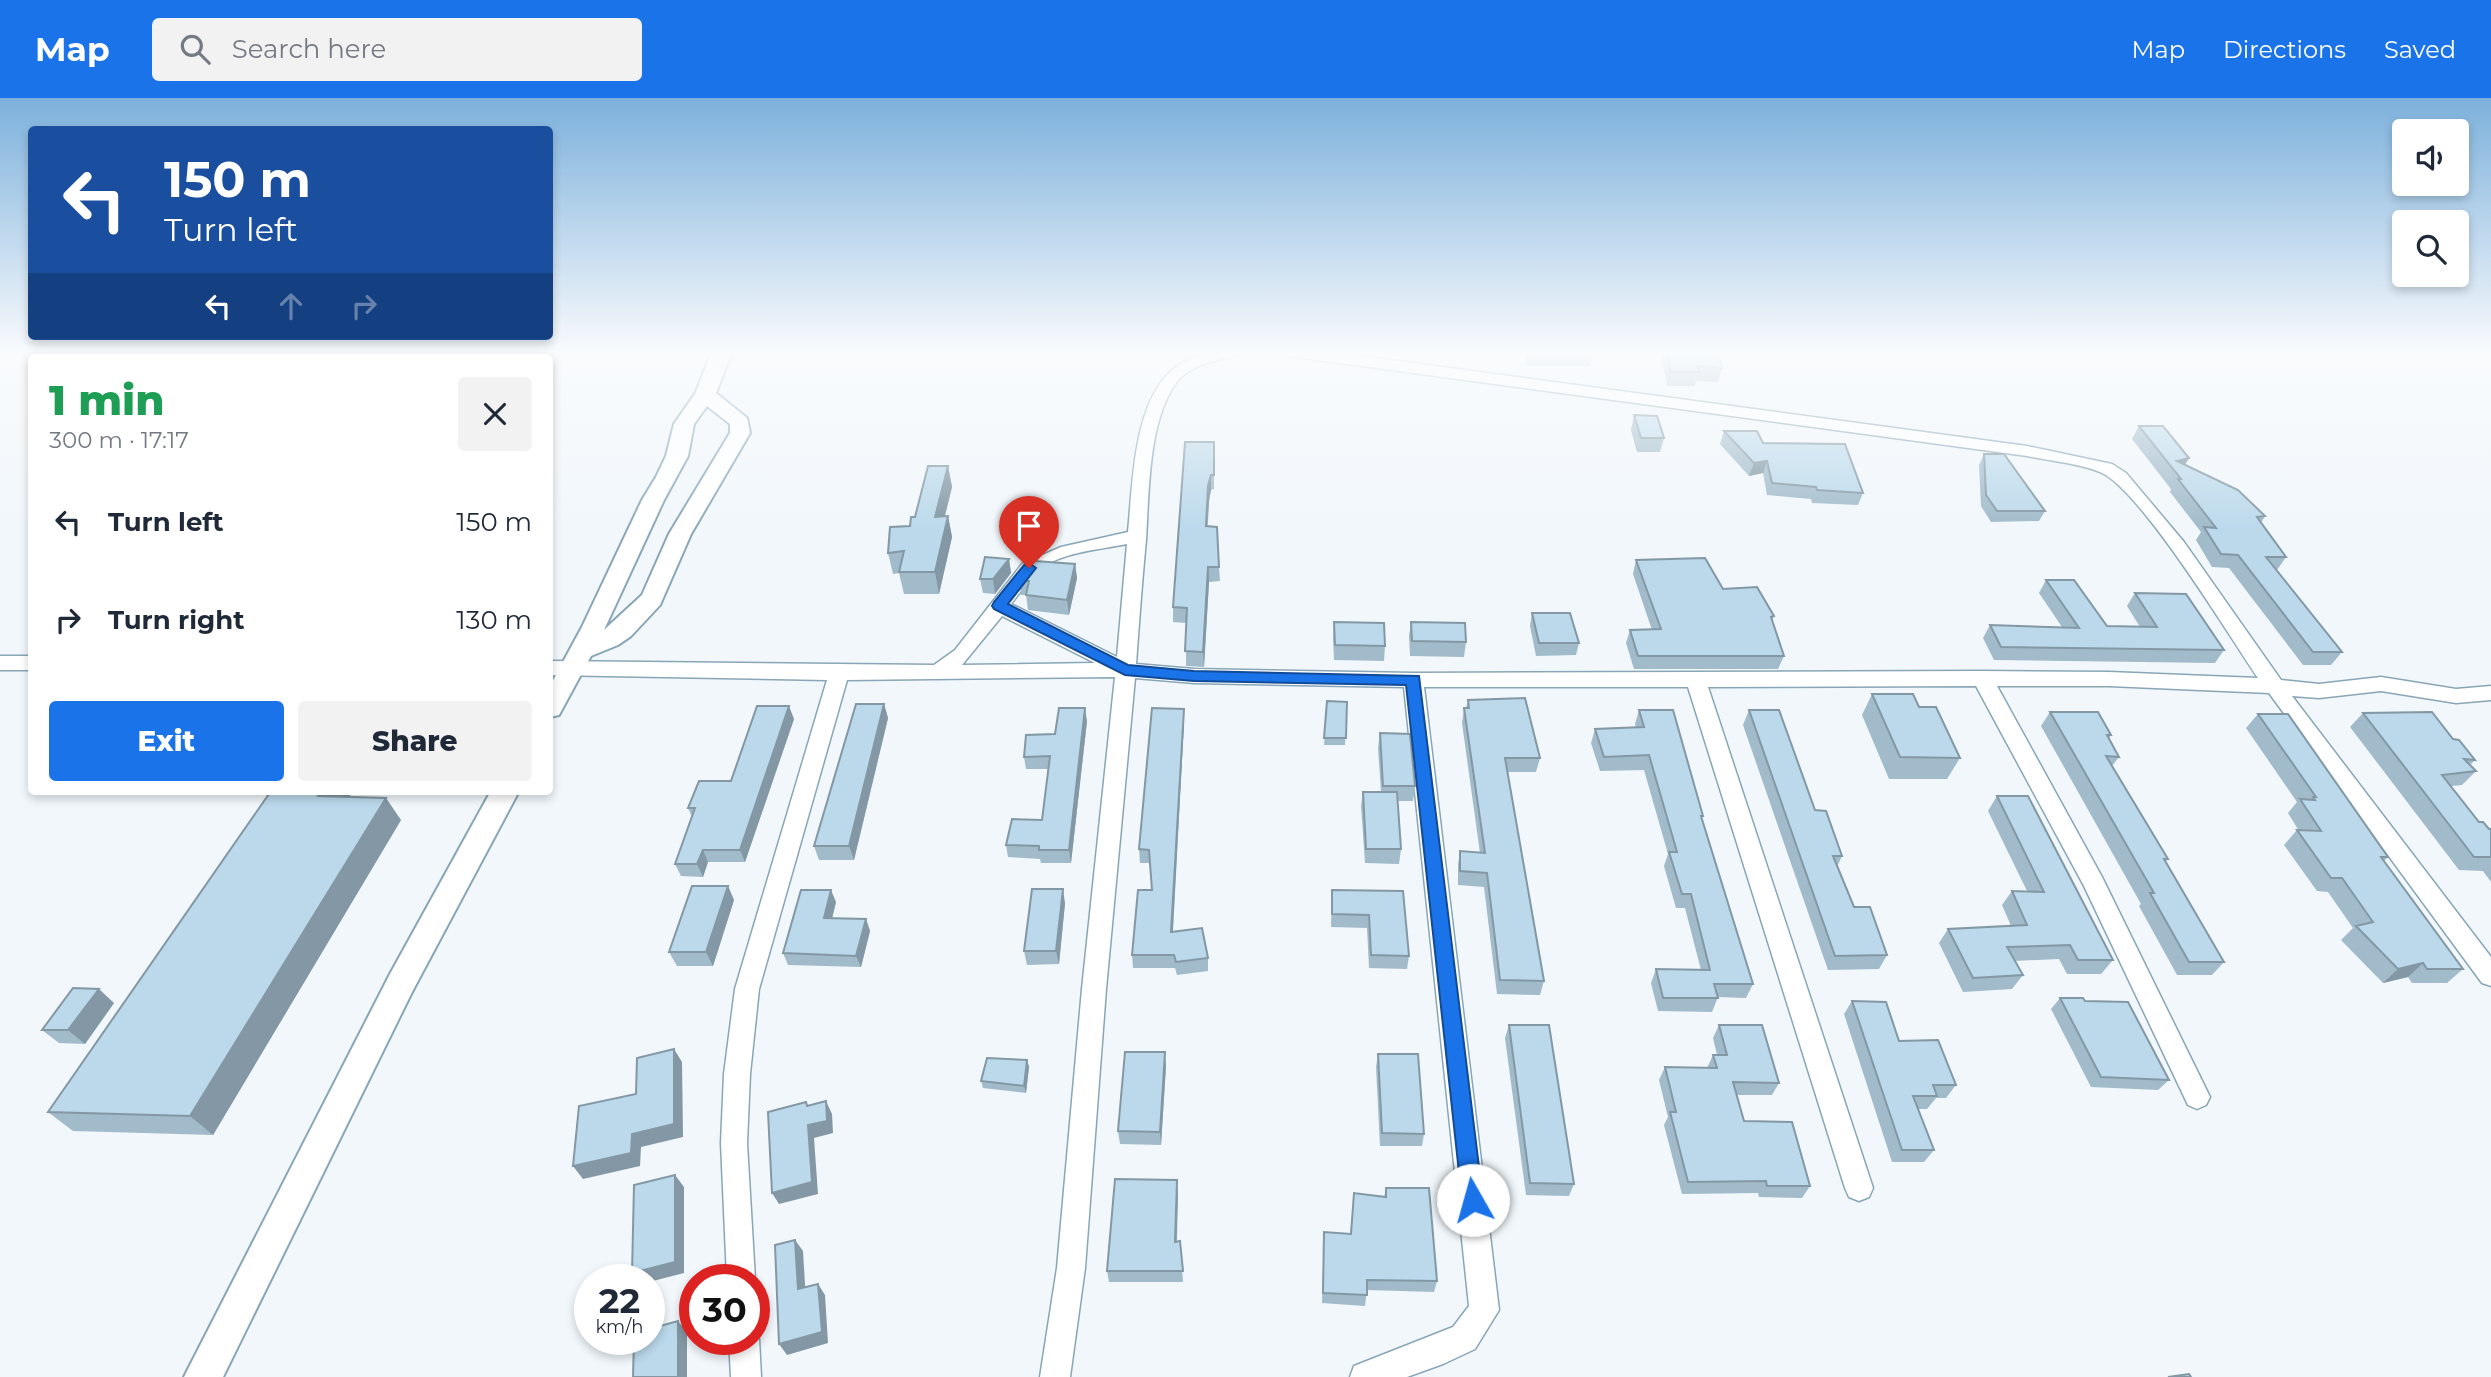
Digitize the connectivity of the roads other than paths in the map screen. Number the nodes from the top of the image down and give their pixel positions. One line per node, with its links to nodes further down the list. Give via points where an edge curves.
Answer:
1 (693, 411): 7 (street, via 684,424 673,466)
2 (726, 411): 7 (street, via 740,422 740,433 676,542 652,600 622,630)
3 (1153, 411): 5 (street)
4 (1728, 411): 16 (street, via 1988,446 2097,465 2113,472 2126,481 2166,531)
5 (1137, 536): 6 (street, via 1039,561); 10 (street)
6 (999, 606): 10 (street); 11 (street, via 962,655)
7 (567, 662): 12 (street); 18 (street)
8 (0, 663): 9 (street)
9 (28, 663)
10 (1125, 670): 11 (street); 14 (street, via 1194,676); 27 (street, via 1072,1256)
11 (940, 671): 12 (street)
12 (839, 673): 23 (street, via 747,989 734,1143)
13 (1982, 678): 15 (street); 16 (street); 21 (street, via 2094,884)
14 (1413, 680): 15 (street); 28 (street, via 1484,1310 1464,1338)
15 (1696, 680): 22 (street)
16 (2274, 686): 17 (street, via 2319,691 2381,684 2456,696); 20 (street)
17 (2491, 693)
18 (553, 700)
19 (503, 795): 25 (street, via 401,983)
20 (2491, 976)
21 (2197, 1097)
22 (1859, 1188)
23 (740, 1264)
24 (745, 1355): 26 (street)
25 (203, 1377)
26 (746, 1377)
27 (1055, 1377)
28 (1365, 1377)

